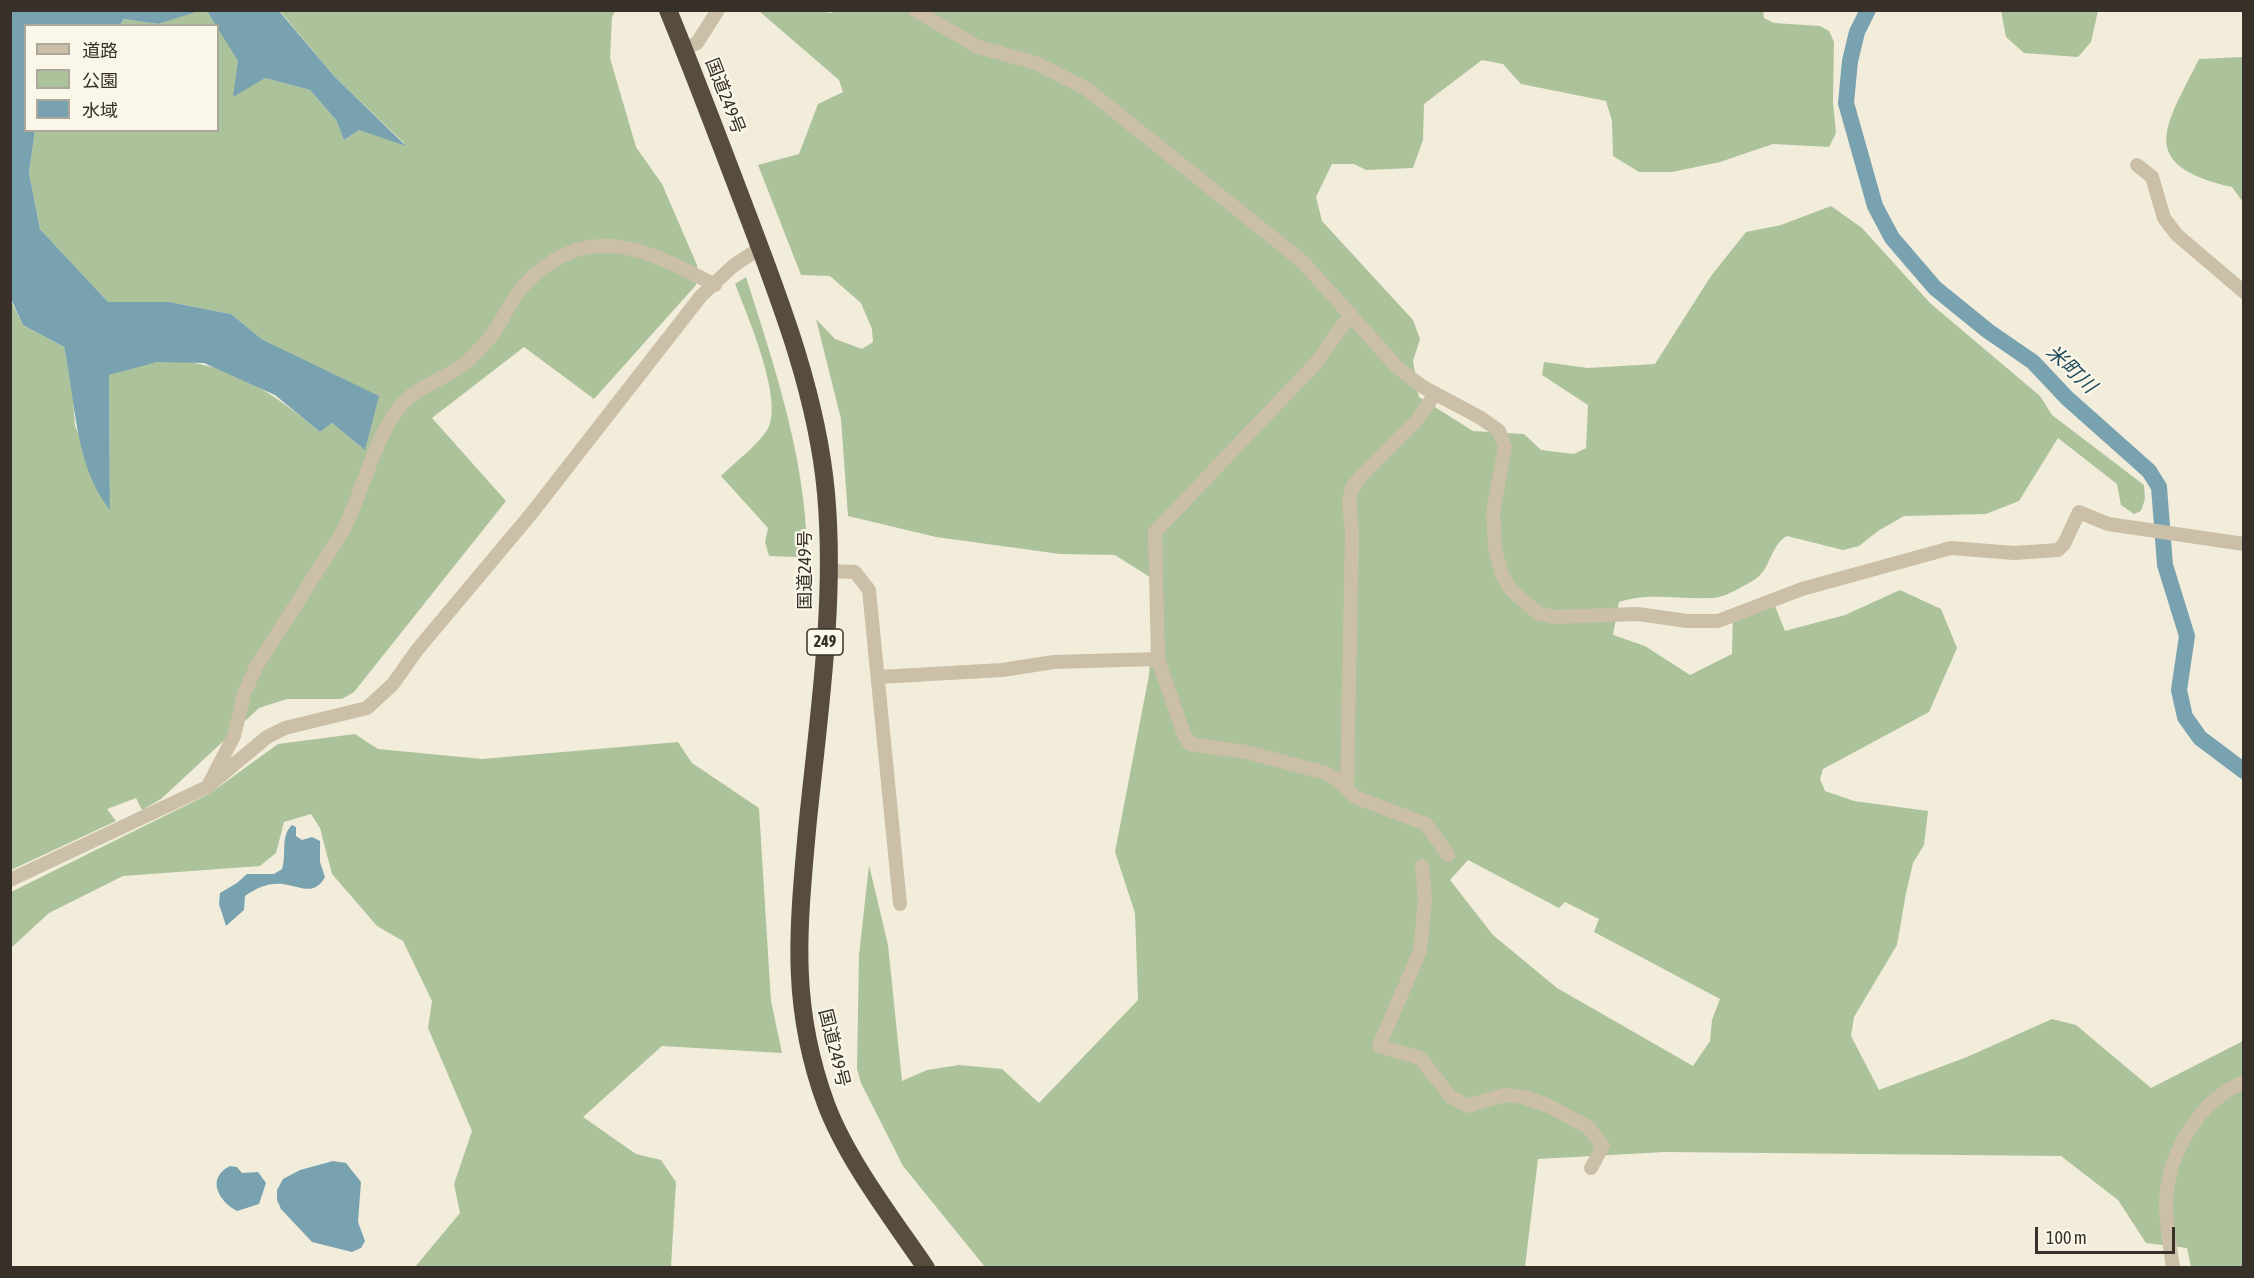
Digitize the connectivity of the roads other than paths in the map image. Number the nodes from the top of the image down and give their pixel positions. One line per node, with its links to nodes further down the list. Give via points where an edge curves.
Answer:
1 (668, 10): 4 (highway, 国道249号 / 249)
2 (718, 10): 4 (street, via 697,43)
3 (915, 10): 9 (street, via 978,47 1036,63 1087,89 1302,261)
4 (684, 50): 6 (highway, 国道249号 / 249)
5 (2137, 165): 8 (street, via 2152,177 2164,218 2177,235)
6 (760, 248): 7 (street, via 733,266); 12 (highway, 国道249号 / 249, via 807,382 816,425 826,495)
7 (715, 285): 15 (street, via 701,296 660,346 393,684 368,708 267,736); 15 (street, via 663,258 616,246 584,246 569,251 524,285 490,338 464,365 423,387 403,403 388,422 356,508 256,667 244,694 234,736)
8 (2244, 292)
9 (1351, 314): 10 (street, via 1397,367); 13 (street, via 1309,372 1155,532)
10 (1435, 394): 11 (street, via 1499,431 1505,447 1493,512 1495,549 1502,575 1531,609 1553,617 1638,614 1718,621 1812,586 1951,548 2014,553 2058,550 2079,512 2108,524); 16 (street, via 1418,420 1352,488)
11 (2244, 544)
12 (827, 571): 14 (street, via 855,573 869,590); 23 (highway, 国道249号 / 249, via 826,628 797,940 805,1034 827,1106 862,1173)
13 (1158, 659): 14 (street, via 1054,662 1002,670); 16 (street, via 1190,744 1290,761 1326,773)
14 (879, 677): 20 (street)
15 (207, 787): 19 (street)
16 (1347, 788): 17 (street, via 1355,797 1426,824)
17 (1448, 855)
18 (1422, 866): 22 (street, via 1425,899 1420,951 1379,1046 1420,1058 1451,1097 1468,1106 1504,1095 1522,1097 1547,1105 1587,1127 1603,1146)
19 (10, 880)
20 (900, 903)
21 (2244, 1082): 24 (street, via 2227,1089 2209,1105 2180,1149 2169,1179 2166,1203)
22 (1591, 1168)
23 (926, 1268)
24 (2173, 1268)

